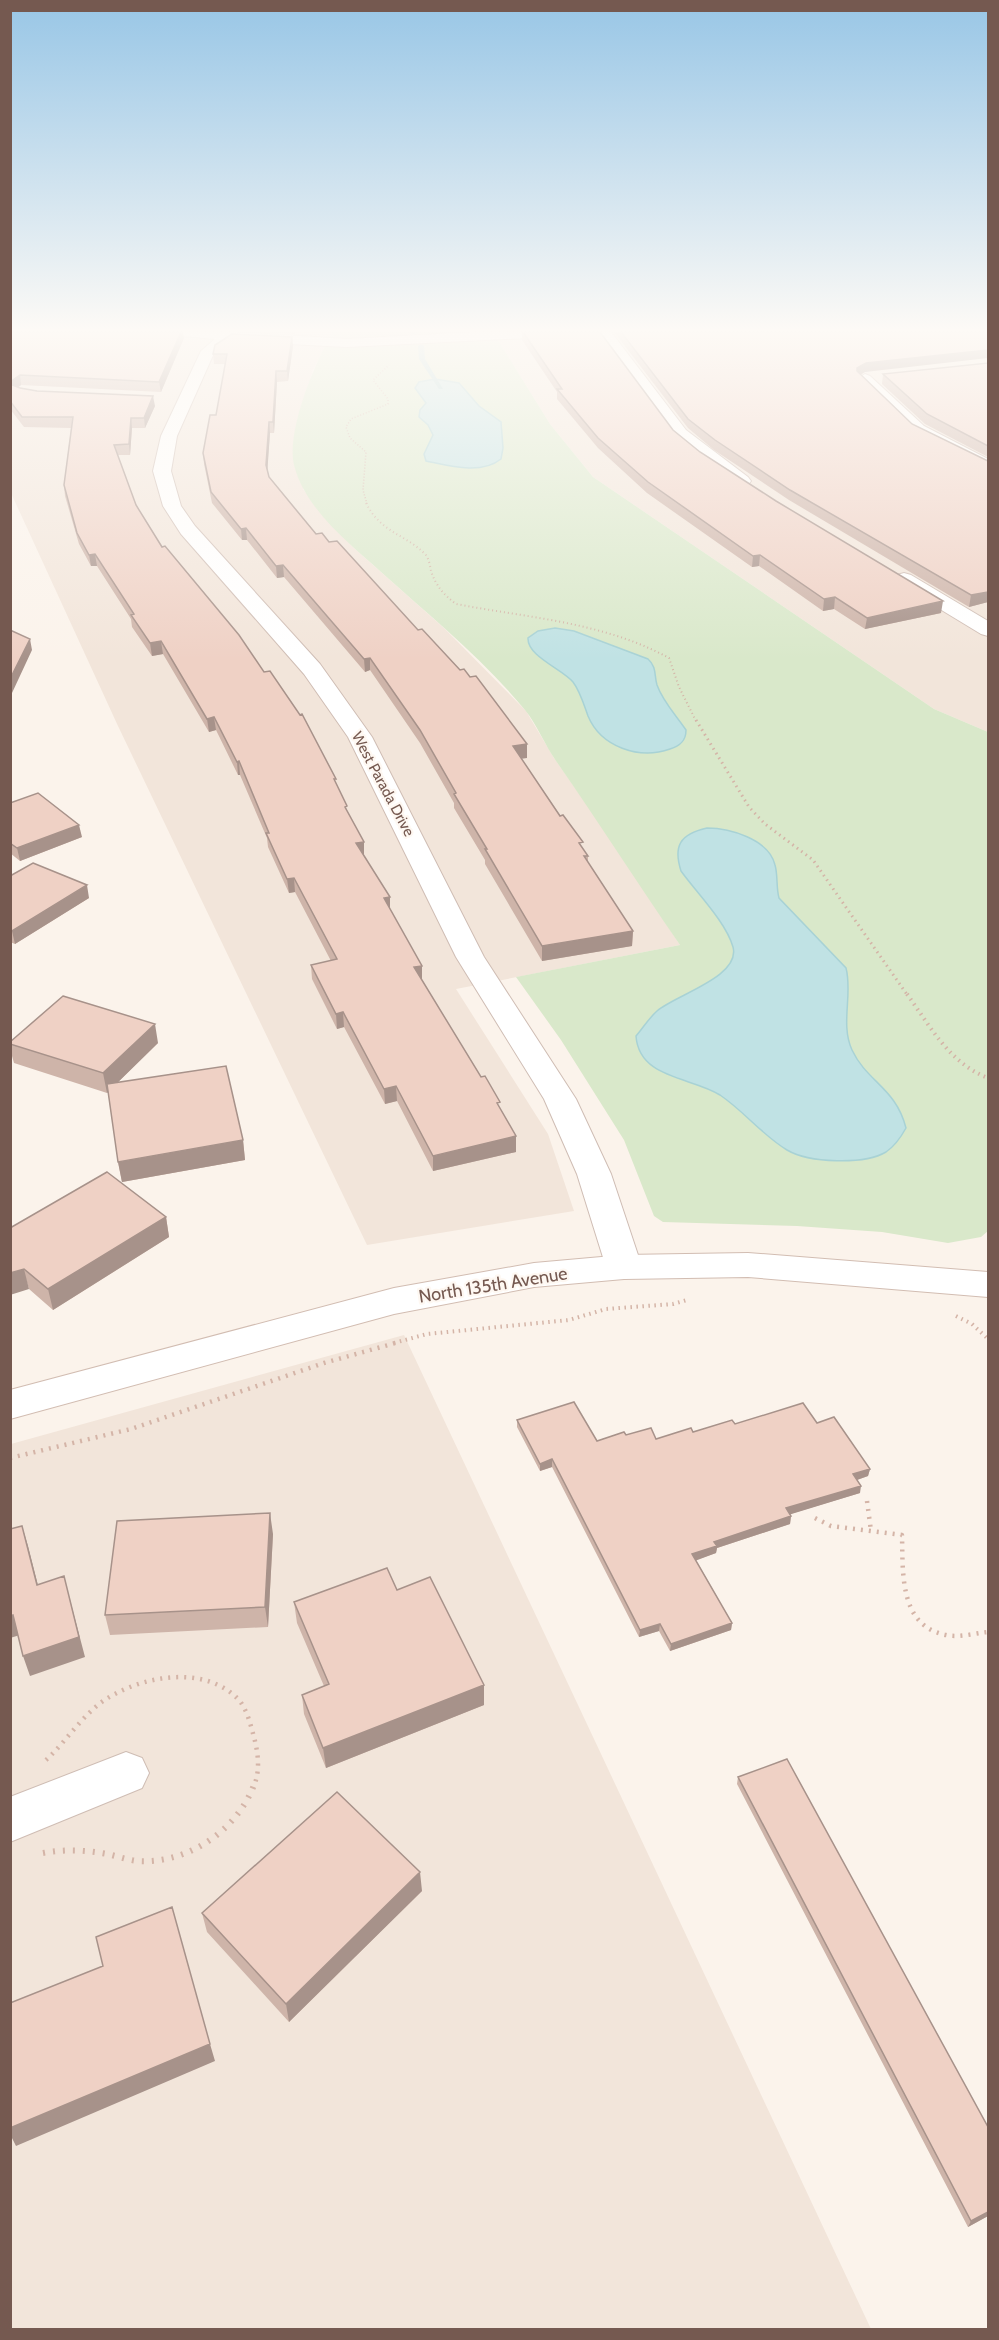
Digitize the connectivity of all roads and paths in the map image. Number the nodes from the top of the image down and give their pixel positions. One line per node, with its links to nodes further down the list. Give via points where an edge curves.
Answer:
1 (168, 441): 10 (street, West Parada Drive, via 162,471 172,506 189,531 312,669 360,737 470,957 560,1099 594,1174)
2 (354, 441): 9 (path, via 366,452 366,506 381,523 427,555 442,595 456,604 580,624 623,637 669,658 691,710 758,818 813,860 945,1048 967,1069)
3 (689, 441): 6 (street)
4 (941, 441): 5 (street)
5 (988, 466)
6 (754, 489)
7 (890, 571): 8 (street)
8 (988, 630)
9 (988, 1078)
10 (624, 1267): 11 (street, North 135th Avenue, via 748,1265); 15 (street, North 135th Avenue, via 534,1275 394,1301)
11 (988, 1285)
12 (692, 1298): 16 (path, via 673,1304 606,1309 569,1320 427,1334 324,1363 131,1429)
13 (952, 1315): 14 (path, via 972,1324)
14 (988, 1340)
15 (10, 1405)
16 (10, 1458)
17 (867, 1502): 19 (path)
18 (815, 1518): 19 (path, via 831,1526)
19 (871, 1531): 20 (path, via 902,1535 906,1603 922,1624 946,1635)
20 (988, 1632)
21 (126, 1773): 22 (street)
22 (10, 1820)

